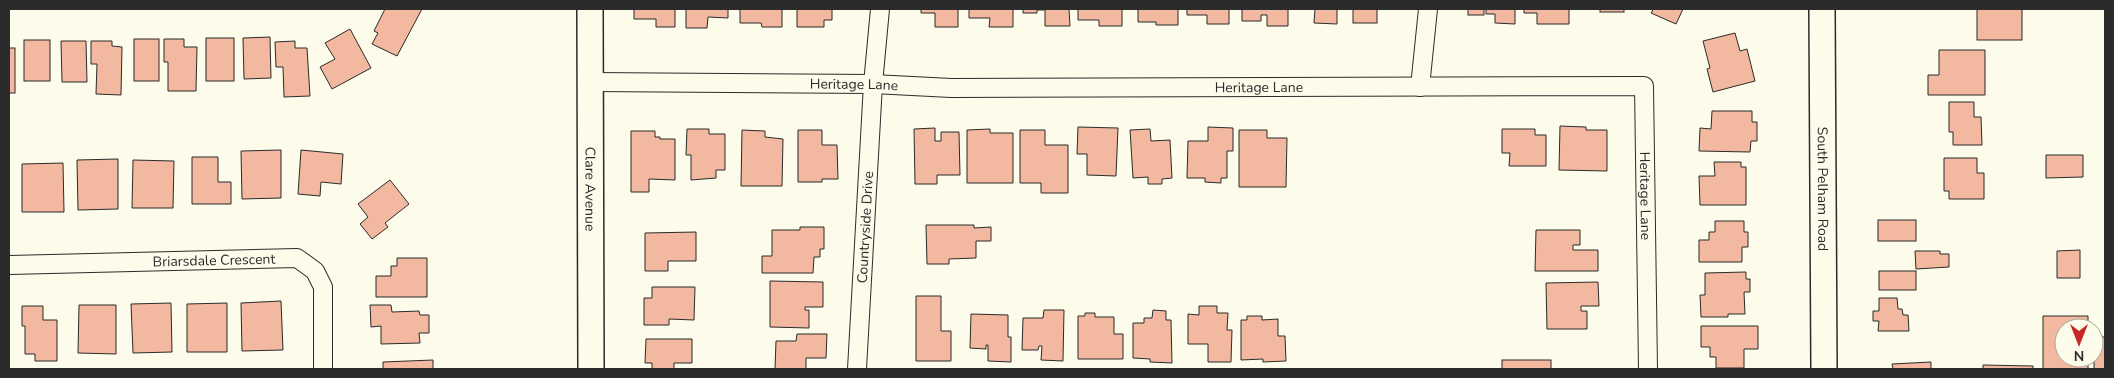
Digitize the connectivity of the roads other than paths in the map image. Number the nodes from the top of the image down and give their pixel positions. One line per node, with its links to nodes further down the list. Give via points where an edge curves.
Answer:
1 (590, 9): 5 (street, Clare Avenue)
2 (880, 9): 6 (street, Countryside Drive)
3 (1428, 9): 7 (street)
4 (1822, 9): 13 (street, South Pelham Road)
5 (590, 82): 6 (street, Heritage Lane); 10 (street, Clare Avenue)
6 (873, 84): 7 (street, Heritage Lane, via 951,88); 11 (street, Countryside Drive)
7 (1420, 87): 12 (street, Heritage Lane, via 1644,86)
8 (9, 265): 9 (street, Briarsdale Crescent, via 297,258 316,271 323,287)
9 (322, 369)
10 (591, 369)
11 (857, 369)
12 (1648, 369)
13 (1824, 369)

